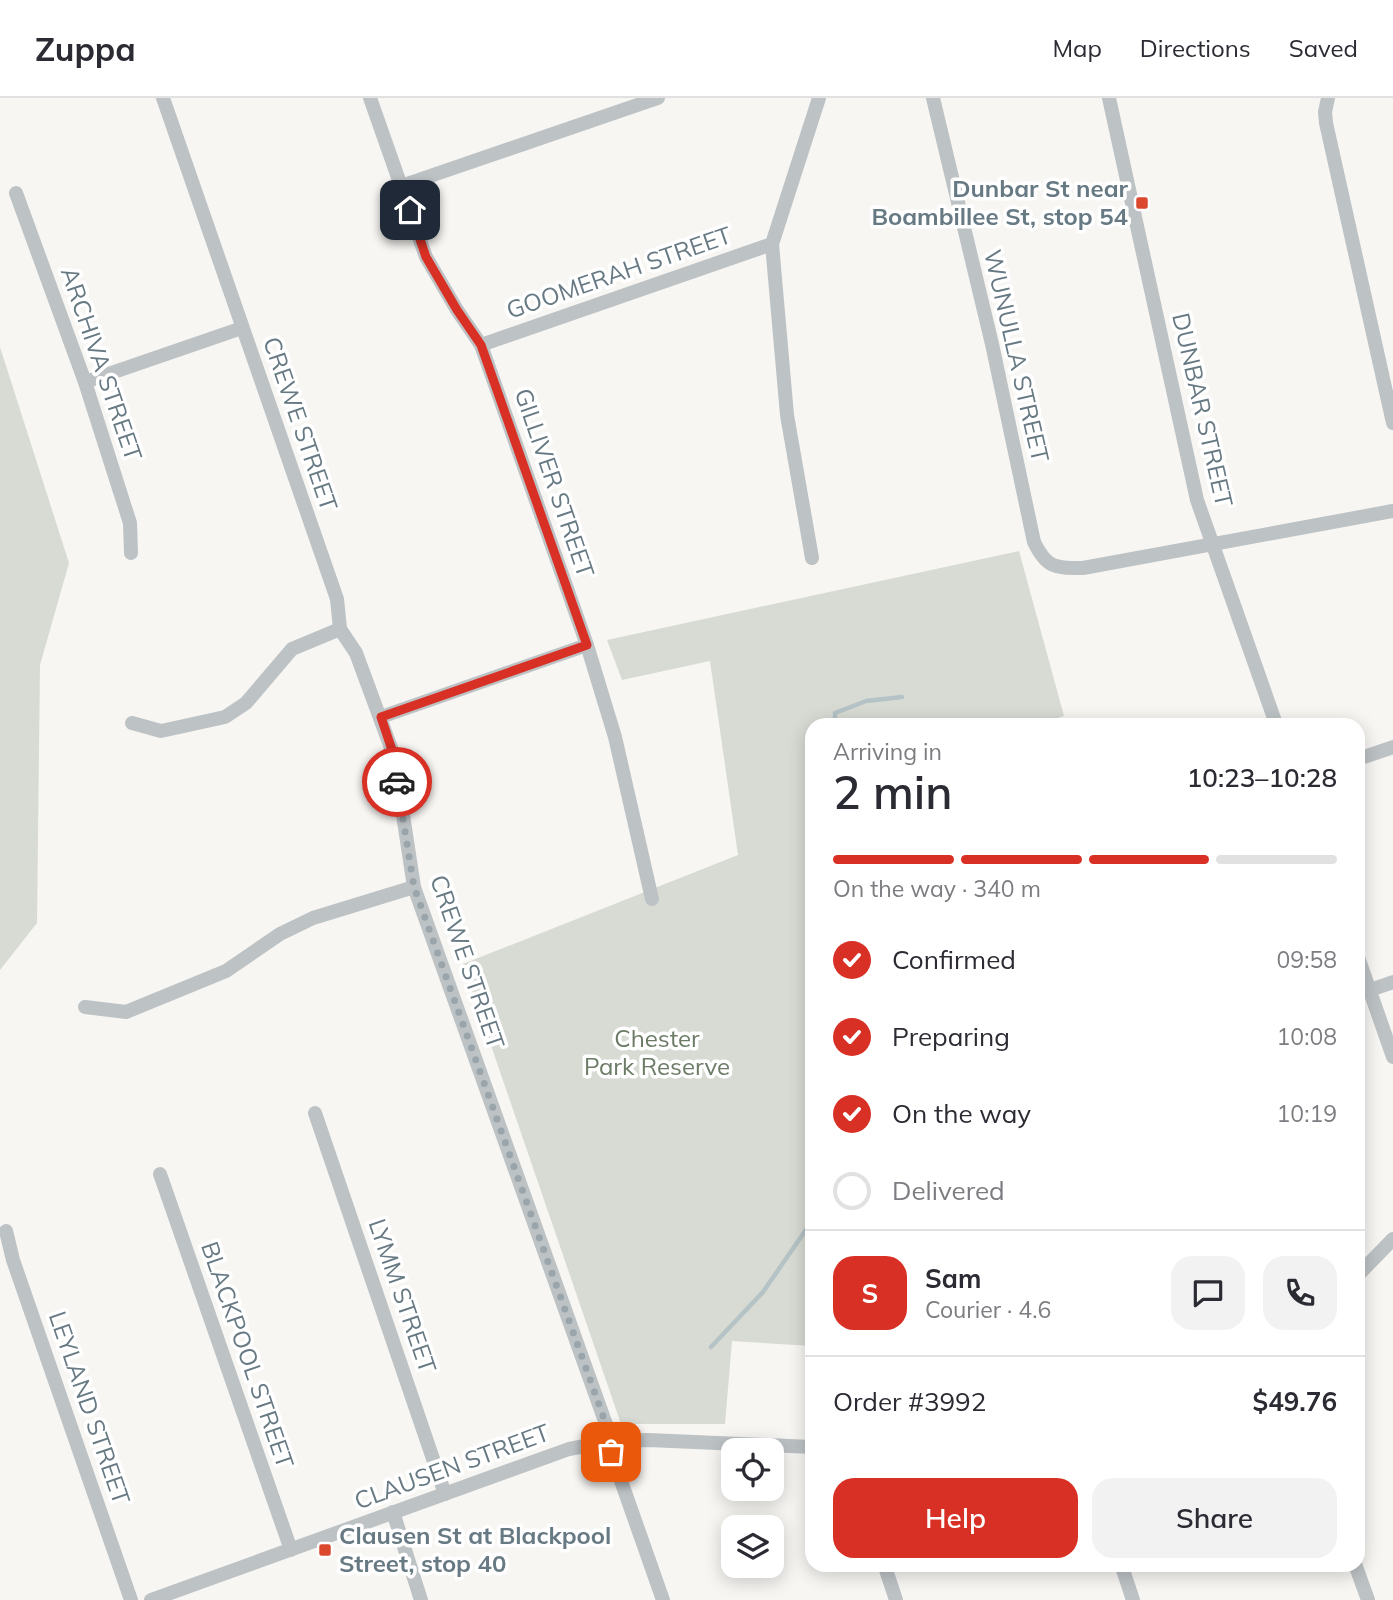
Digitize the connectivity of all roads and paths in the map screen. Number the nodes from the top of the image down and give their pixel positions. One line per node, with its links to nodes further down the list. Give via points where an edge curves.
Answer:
1 (163, 98): 11 (street, CREWE STREET)
2 (370, 98): 8 (street, GILLIVER STREET)
3 (658, 98): 8 (street)
4 (819, 98): 10 (street)
5 (933, 98): 16 (street, WUNULLA STREET, via 1041,558 1056,568 1083,568)
6 (1109, 98): 16 (street, DUNBAR STREET, via 1197,500)
7 (1328, 98): 14 (street, via 1326,123)
8 (401, 186): 12 (street, GILLIVER STREET, via 426,257)
9 (16, 193): 13 (street, ARCHIVA STREET)
10 (772, 244): 12 (street, GOOMERAH STREET); 18 (street, via 787,415)
11 (242, 328): 13 (street); 19 (street, CREWE STREET, via 337,599)
12 (481, 345): 20 (street, GILLIVER STREET)
13 (85, 382): 17 (street, ARCHIVA STREET, via 130,523)
14 (1393, 423)
15 (1393, 511): 16 (street)
16 (1212, 543): 22 (street, DUNBAR STREET)
17 (131, 553)
18 (812, 558)
19 (340, 629): 21 (street, CREWE STREET, via 356,653); 23 (street, via 292,649 246,703 225,717 161,731)
20 (587, 645): 21 (street); 27 (street, GILLIVER STREET, via 615,737)
21 (381, 717): 26 (street, CREWE STREET, via 394,756)
22 (1274, 718)
23 (132, 723)
24 (1393, 747): 25 (street)
25 (1365, 757)
26 (414, 887): 31 (street, via 313,918 280,934 226,971 126,1012); 38 (street, CREWE STREET)
27 (652, 899)
28 (1365, 976): 30 (street)
29 (1393, 982): 30 (street)
30 (1370, 990): 32 (street)
31 (85, 1007)
32 (1393, 1057)
33 (315, 1113): 40 (street, LYMM STREET)
34 (160, 1174): 42 (street, BLACKPOOL STREET)
35 (6, 1231): 47 (street, LEYLAND STREET)
36 (1393, 1239): 37 (street)
37 (1365, 1268)
38 (612, 1441): 39 (street, CLAUSEN STREET); 40 (street, CLAUSEN STREET, via 569,1449); 50 (street, CREWE STREET, via 613,1458)
39 (805, 1447)
40 (445, 1493): 41 (street, CLAUSEN STREET)
41 (393, 1513): 42 (street, CLAUSEN STREET); 49 (street)
42 (290, 1550): 46 (street, CLAUSEN STREET)
43 (887, 1572): 51 (street)
44 (1124, 1572): 52 (street)
45 (1358, 1572): 53 (street)
46 (187, 1594): 48 (street, CLAUSEN STREET)
47 (131, 1600)
48 (151, 1600)
49 (421, 1600)
50 (663, 1600)
51 (896, 1600)
52 (1133, 1600)
53 (1368, 1600)

